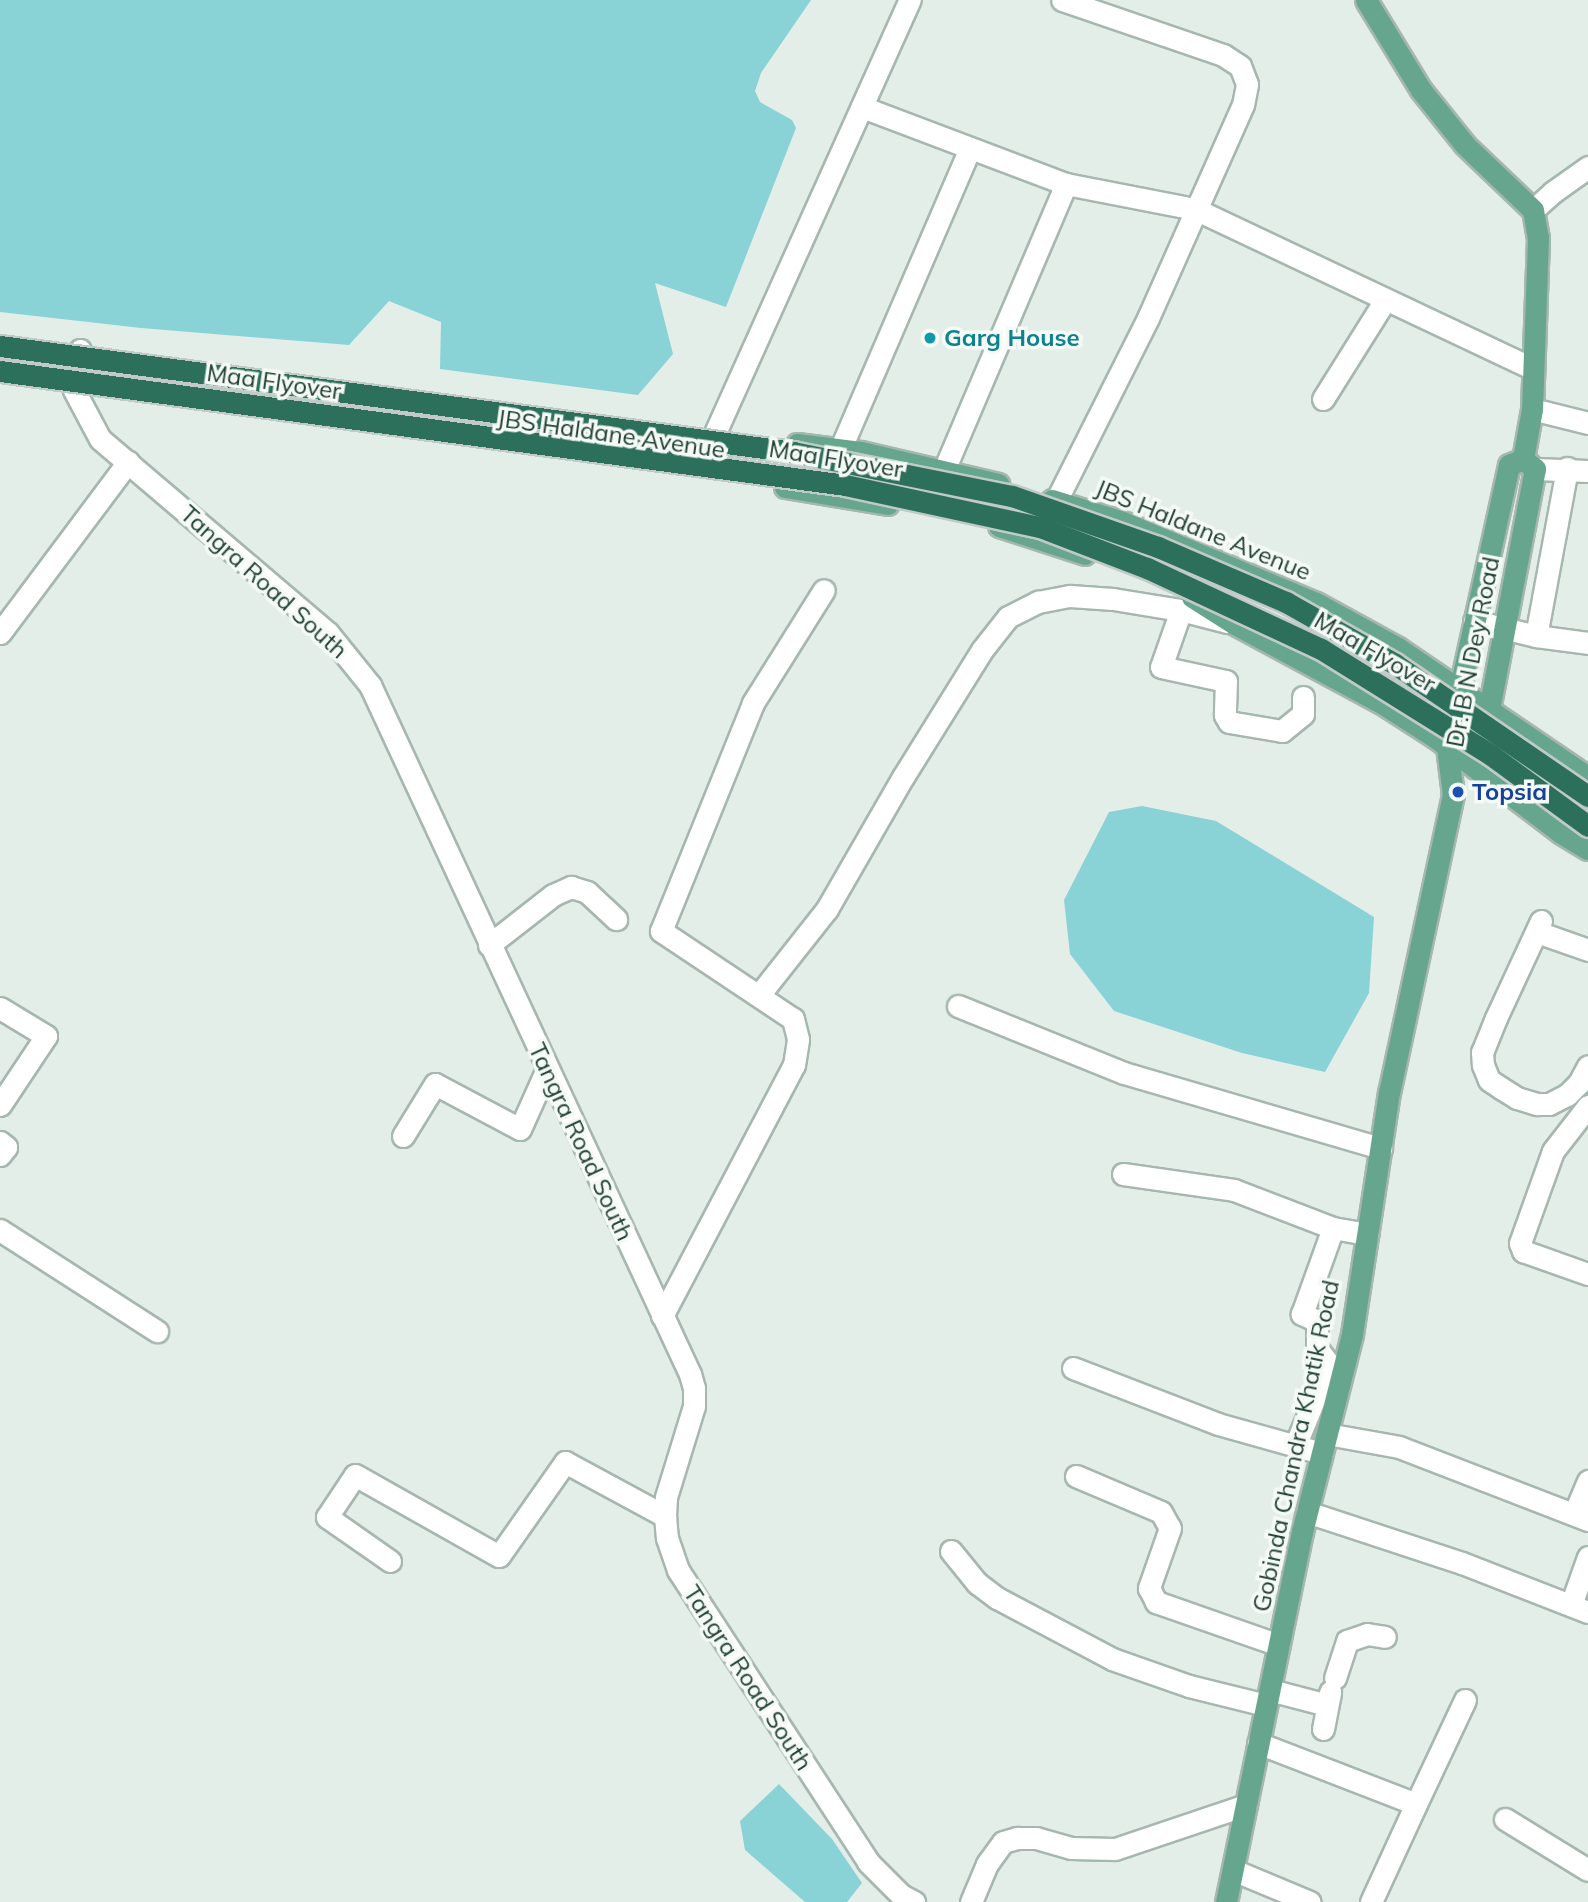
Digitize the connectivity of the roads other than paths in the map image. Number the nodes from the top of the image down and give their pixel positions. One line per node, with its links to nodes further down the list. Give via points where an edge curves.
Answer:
1 (910, 0): 4 (street)
2 (1062, 0): 8 (street, via 1223,55 1240,66 1247,84 1242,105)
3 (1372, 2): 9 (main road, via 1421,90 1465,145)
4 (862, 107): 5 (street); 21 (street)
5 (970, 150): 7 (street); 22 (street)
6 (1588, 167): 9 (street)
7 (1066, 184): 8 (street); 26 (street)
8 (1195, 209): 10 (street); 27 (street, via 1148,318)
9 (1533, 211): 14 (main road, Dr. B N Dey Road, via 1538,238)
10 (1385, 300): 14 (street); 18 (street)
11 (0, 338): 13 (main road, JBS Haldane Avenue)
12 (0, 346): 43 (highway, Maa Flyover, bridge, via 793,452 1012,496 1158,547 1358,640)
13 (79, 349): 17 (street); 21 (main road, JBS Haldane Avenue)
14 (1533, 369): 19 (main road, Dr. B N Dey Road)
15 (0, 371): 44 (highway, Maa Flyover, bridge, via 845,485 1040,527 1147,568 1321,649 1491,755)
16 (0, 380): 17 (main road, JBS Haldane Avenue)
17 (74, 390): 23 (street, Tangra Road South, via 100,439); 31 (main road, JBS Haldane Avenue, via 687,471 941,512 1096,558 1196,599)
18 (1323, 399)
19 (1532, 410): 20 (street); 24 (main road, Dr. B N Dey Road)
20 (1588, 423)
21 (715, 433): 22 (main road, JBS Haldane Avenue)
22 (840, 450): 26 (main road, JBS Haldane Avenue)
23 (128, 462): 33 (street); 47 (street, Tangra Road South, via 328,633 354,663 381,708)
24 (1529, 464): 25 (street); 30 (main road, Dr. B N Dey Road, via 1509,465); 32 (main road, Dr. B N Dey Road)
25 (1577, 469): 34 (street)
26 (944, 470): 27 (main road, JBS Haldane Avenue)
27 (1056, 502): 36 (main road, JBS Haldane Avenue, via 1146,531 1316,603)
28 (824, 590): 49 (street, via 753,703 661,931)
29 (1181, 610): 31 (street); 37 (street, via 1161,667 1226,681 1224,715 1229,722 1282,730 1303,714); 49 (street, via 1070,596 1038,602 1008,617 982,649 903,776 827,909)
30 (1474, 621): 32 (street); 36 (main road, Dr. B N Dey Road)
31 (1233, 623): 39 (main road, JBS Haldane Avenue, via 1380,702)
32 (1505, 629): 34 (street); 38 (main road, Dr. B N Dey Road)
33 (0, 633)
34 (1536, 636): 35 (street)
35 (1588, 643)
36 (1460, 687): 38 (main road, JBS Haldane Avenue); 39 (main road, Dr. B N Dey Road)
37 (1303, 697)
38 (1489, 707): 40 (main road, Dr. B N Dey Road); 41 (main road, JBS Haldane Avenue)
39 (1447, 747): 40 (main road, JBS Haldane Avenue); 42 (main road, Dr. B N Dey Road)
40 (1477, 769): 42 (main road, Dr. B N Dey Road); 45 (main road, JBS Haldane Avenue)
41 (1588, 777)
42 (1453, 795): 58 (main road, Gobinda Chandra Khatik Road)
43 (1588, 796)
44 (1588, 826)
45 (1588, 849)
46 (616, 919): 47 (street, via 587,892 571,887 553,895)
47 (489, 945): 53 (street, Tangra Road South)
48 (1588, 950): 52 (street, via 1539,926 1482,1052 1489,1080 1517,1098 1537,1104 1549,1104 1567,1094)
49 (759, 995): 65 (street, via 793,1019 798,1039 794,1065)
50 (958, 1006): 58 (street, via 1124,1073)
51 (0, 1008): 54 (street, via 46,1036)
52 (1588, 1066)
53 (547, 1069): 56 (street, via 520,1129 435,1084); 65 (street, Tangra Road South)
54 (0, 1105)
55 (1588, 1105): 64 (street, via 1553,1151 1520,1243 1524,1251)
56 (403, 1136)
57 (0, 1142): 59 (street, via 6,1147)
58 (1381, 1148): 63 (main road, Gobinda Chandra Khatik Road)
59 (0, 1155)
60 (1123, 1174): 61 (street, via 1234,1190)
61 (1333, 1228): 63 (street); 69 (street, via 1302,1314 1317,1321 1317,1348 1329,1364)
62 (0, 1230): 66 (street)
63 (1367, 1234): 68 (main road, Gobinda Chandra Khatik Road, via 1352,1334)
64 (1588, 1274)
65 (662, 1316): 73 (street, Tangra Road South, via 694,1388 694,1406 666,1497)
66 (157, 1331)
67 (1073, 1368): 69 (street, via 1218,1424)
68 (1325, 1444): 69 (street); 72 (main road, Gobinda Chandra Khatik Road); 74 (street, via 1399,1447)
69 (1295, 1446)
70 (1076, 1476): 80 (street, via 1161,1512 1170,1528 1149,1588 1156,1602)
71 (1588, 1481): 74 (street)
72 (1307, 1512): 78 (street, via 1462,1563); 80 (main road, Gobinda Chandra Khatik Road)
73 (665, 1516): 77 (street, via 565,1462 499,1556 355,1475 327,1517); 91 (street, Tangra Road South, via 678,1570 746,1677 868,1861)
74 (1581, 1517)
75 (951, 1551): 82 (street, via 977,1583 997,1598 1112,1659 1189,1686)
76 (1588, 1557): 78 (street)
77 (390, 1561)
78 (1580, 1609)
79 (1385, 1637): 81 (street, via 1367,1633 1347,1641)
80 (1279, 1645): 82 (main road, Gobinda Chandra Khatik Road)
81 (1331, 1692): 82 (street); 84 (street)
82 (1268, 1697): 85 (main road, Gobinda Chandra Khatik Road)
83 (1465, 1700): 86 (street)
84 (1323, 1728)
85 (1258, 1743): 86 (street); 87 (main road, Gobinda Chandra Khatik Road)
86 (1416, 1804): 95 (street)
87 (1246, 1805): 89 (main road, Gobinda Chandra Khatik Road); 92 (street, via 1115,1849 1071,1848 1036,1838 1003,1842 987,1864)
88 (1504, 1819): 90 (street)
89 (1233, 1870): 93 (main road, Gobinda Chandra Khatik Road); 94 (street)
90 (1588, 1870)
91 (914, 1902)
92 (971, 1902)
93 (1226, 1902)
94 (1310, 1902)
95 (1371, 1902)

